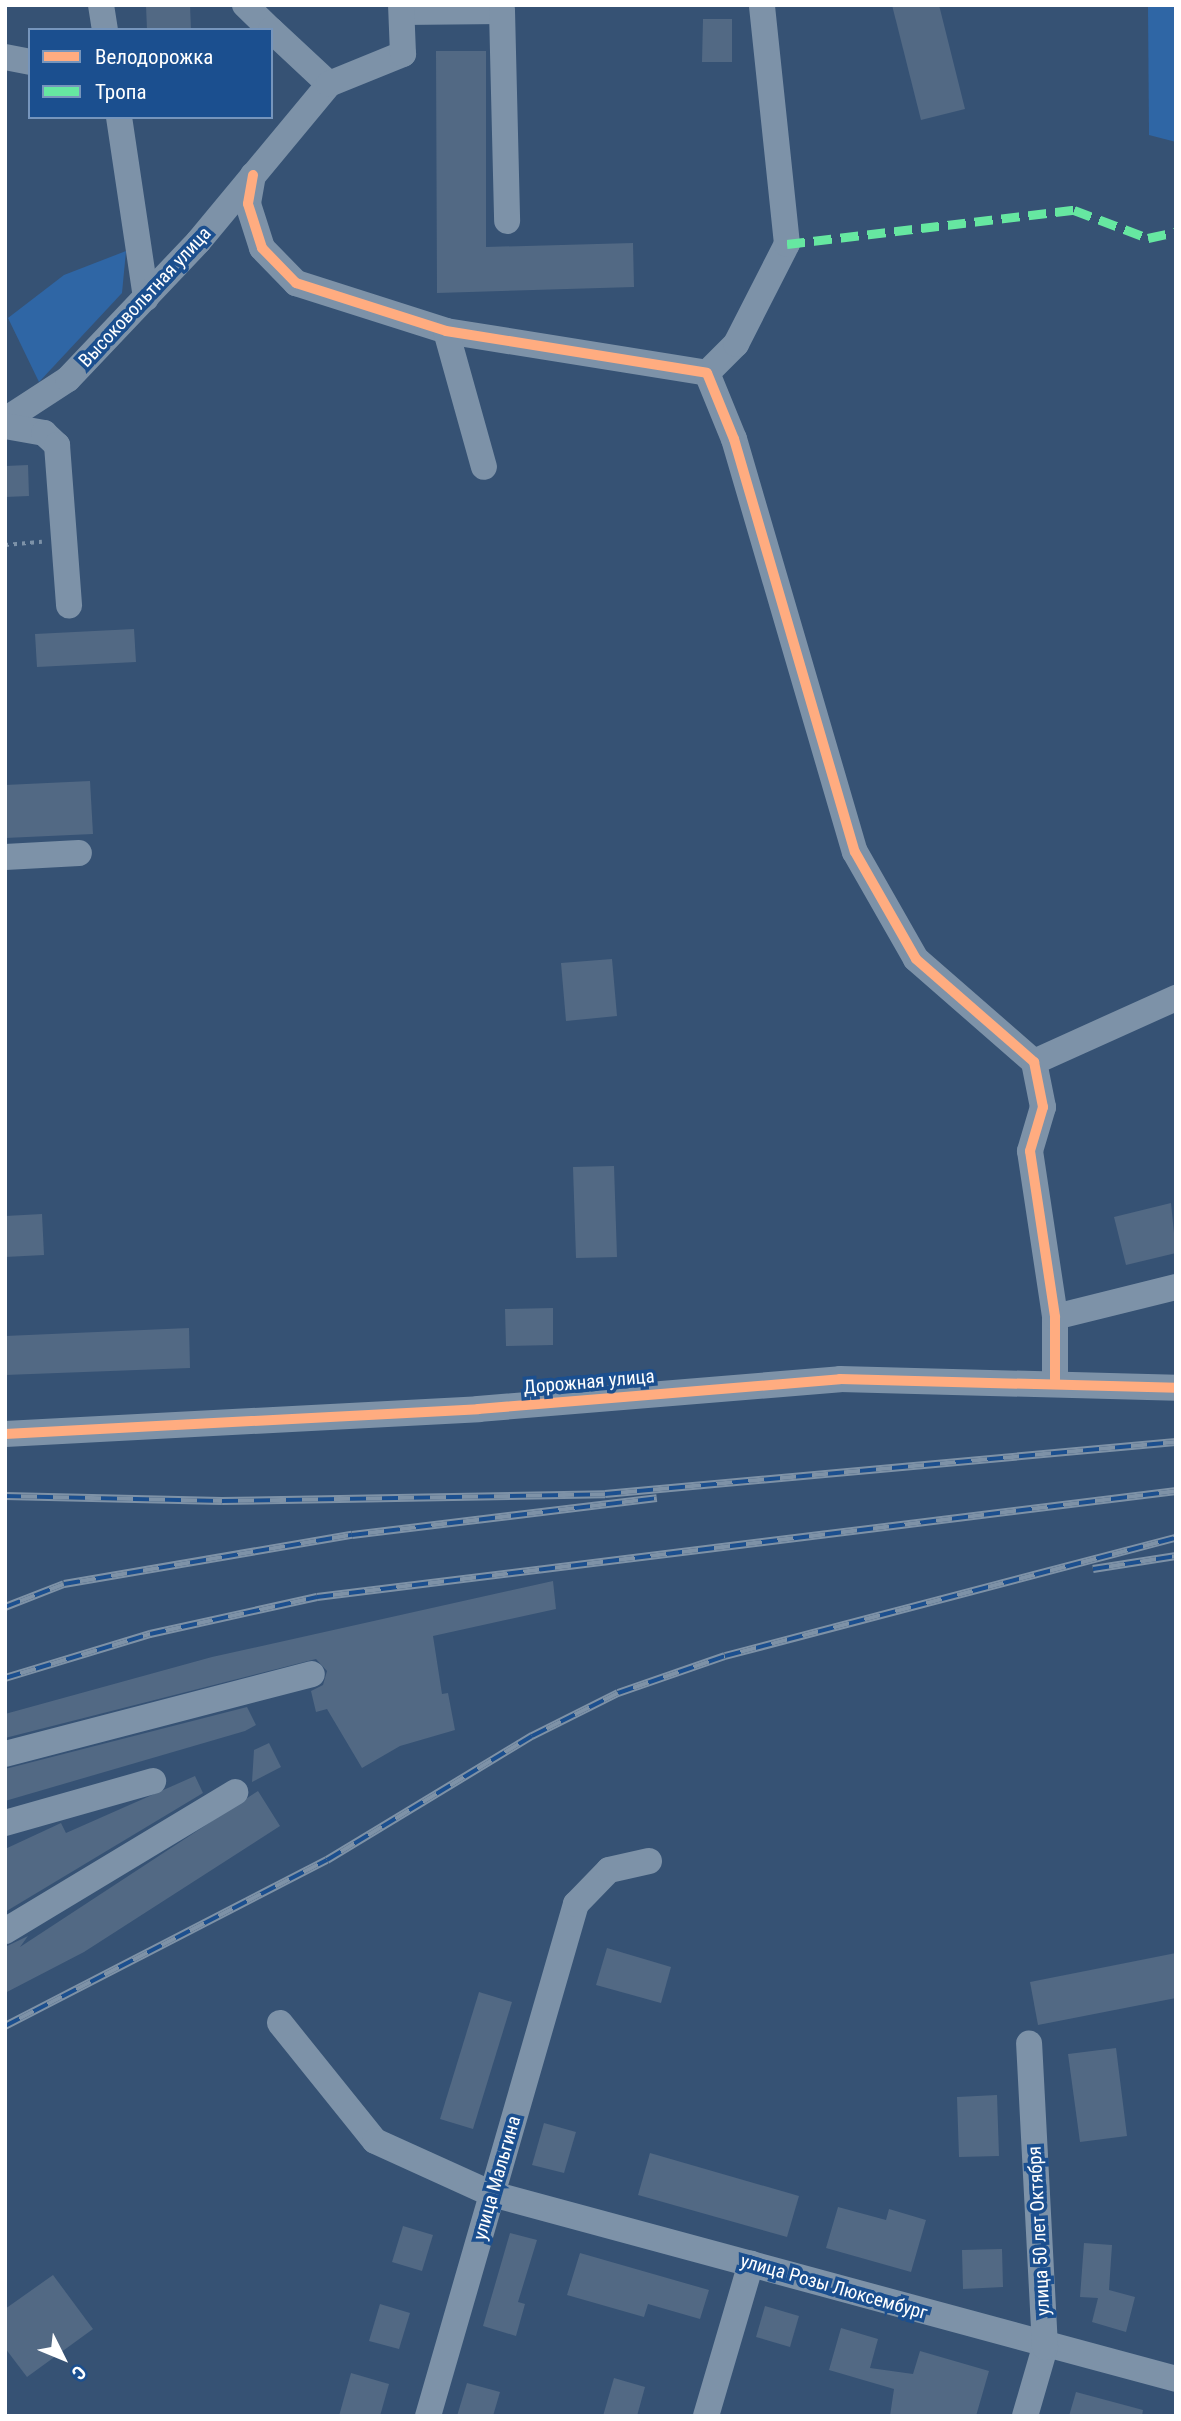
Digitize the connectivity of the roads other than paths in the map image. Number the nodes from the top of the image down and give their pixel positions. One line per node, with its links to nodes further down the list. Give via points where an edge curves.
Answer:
1 (102, 5): 5 (street)
2 (245, 5): 6 (street)
3 (762, 5): 16 (street, via 787,244 736,344)
4 (402, 9): 10 (street, via 403,54); 13 (street, via 502,11)
5 (105, 28)
6 (269, 28)
7 (273, 32): 10 (street)
8 (5, 57): 9 (street)
9 (28, 62)
10 (329, 84): 12 (street, Высоковольтная улица)
11 (119, 119): 14 (street)
12 (261, 165): 14 (street, Высоковольтная улица); 15 (street, via 248,204 262,248 296,283)
13 (507, 221)
14 (146, 298): 17 (street, Высоковольтная улица, via 68,379)
15 (446, 331): 16 (street); 19 (street)
16 (707, 373): 24 (street, via 734,439 855,852 916,959)
17 (5, 420)
18 (5, 426): 20 (street, via 44,433 57,445)
19 (484, 467)
20 (69, 606)
21 (79, 853): 22 (street)
22 (5, 857)
23 (1176, 998): 24 (street)
24 (1034, 1062): 26 (street, via 1043,1107 1030,1151)
25 (1176, 1287): 26 (street)
26 (1055, 1317): 27 (street)
27 (1055, 1383): 28 (street, Дорожная улица); 29 (street, Дорожная улица, via 840,1379 478,1409)
28 (1176, 1388)
29 (5, 1434)
30 (312, 1674): 31 (street)
31 (5, 1754)
32 (153, 1781): 34 (street)
33 (235, 1793): 36 (street)
34 (5, 1823)
35 (649, 1861): 39 (street, улица Мальгина, via 609,1870 576,1903)
36 (5, 1931)
37 (280, 2023): 39 (street, улица Розы Люксембург, via 375,2141)
38 (1029, 2043): 41 (street, улица 50 лет Октября)
39 (492, 2194): 40 (street, улица Розы Люксембург); 43 (street, улица Мальгина)
40 (751, 2263): 41 (street, улица Розы Люксембург); 44 (street)
41 (1045, 2347): 42 (street, улица Розы Люксембург); 45 (street, улица 50 лет Октября)
42 (1176, 2379)
43 (428, 2416)
44 (706, 2416)
45 (1026, 2416)

